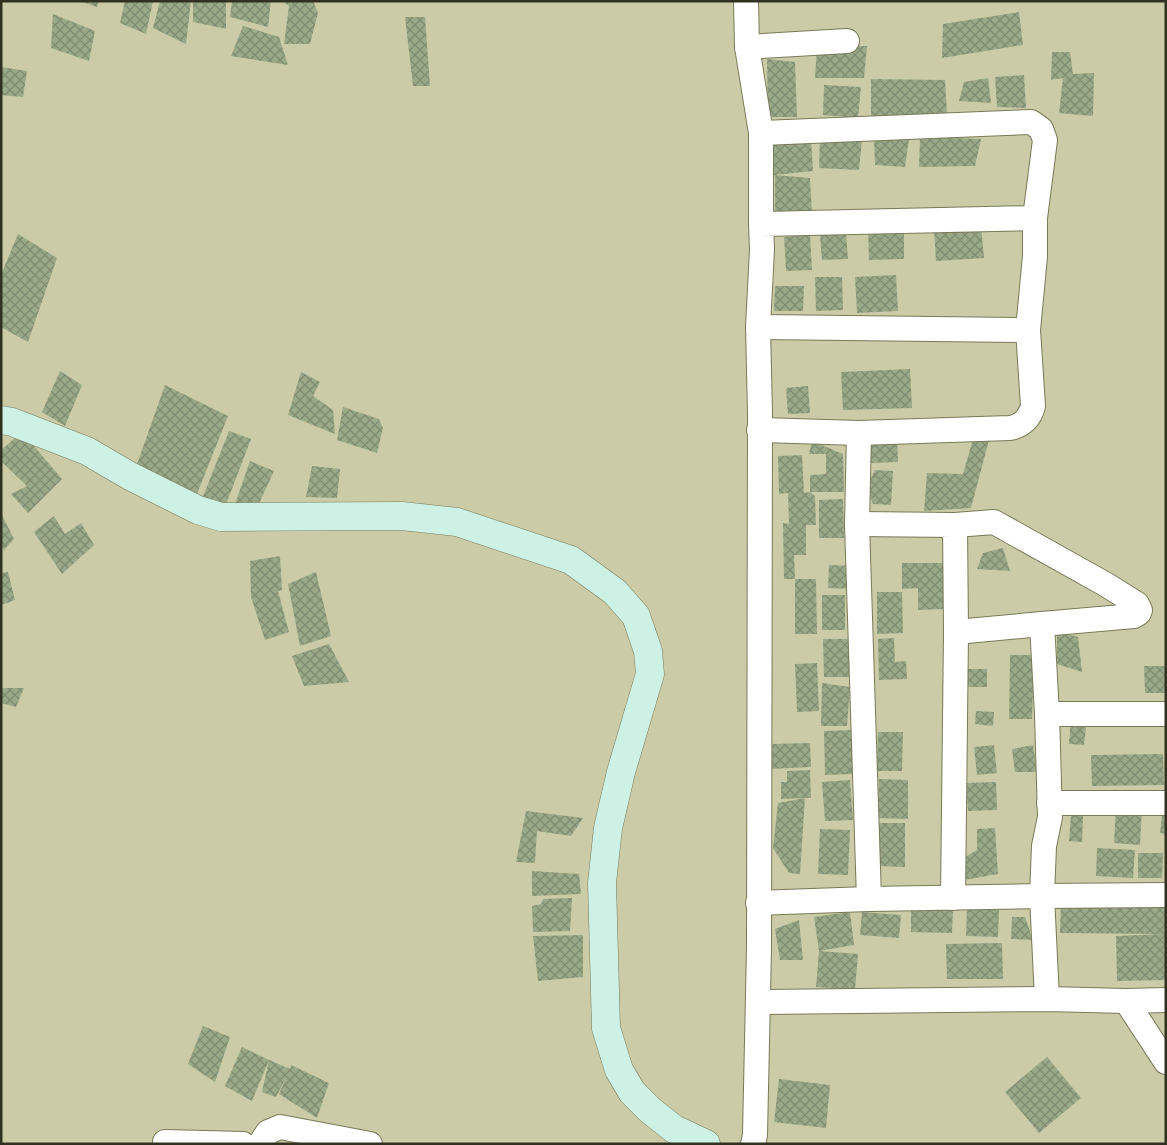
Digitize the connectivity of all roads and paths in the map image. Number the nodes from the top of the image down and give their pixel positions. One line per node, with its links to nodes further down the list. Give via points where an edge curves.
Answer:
1 (746, 1): 3 (street)
2 (847, 41): 3 (street)
3 (747, 47): 4 (street)
4 (761, 133): 5 (street, via 1031,122 1041,129 1044,140); 6 (street)
5 (1035, 218): 6 (street); 8 (street)
6 (761, 224): 7 (street)
7 (758, 327): 8 (street); 10 (street)
8 (1028, 330): 11 (street, via 1033,406 1030,415 1017,427)
9 (1, 420): 34 (street, via 87,451 198,510 221,517 402,516 457,522 571,560 615,592 636,616 648,651 650,674 608,828 602,883 606,1028 619,1070 632,1092 674,1129)
10 (759, 430): 11 (street); 24 (street)
11 (859, 433): 12 (street)
12 (857, 524): 13 (street); 23 (street)
13 (955, 525): 14 (street, via 994,522 1105,584 1137,604 1140,610 1134,616); 15 (street)
14 (1042, 624): 15 (street); 16 (street)
15 (956, 632): 22 (street)
16 (1047, 714): 17 (street); 18 (street)
17 (1166, 714)
18 (1049, 803): 19 (street); 21 (street)
19 (1166, 803)
20 (1166, 895): 21 (street)
21 (1042, 896): 22 (street); 25 (street)
22 (952, 898): 23 (street)
23 (868, 899): 24 (street)
24 (758, 904): 28 (street)
25 (1047, 999): 27 (street); 28 (street)
26 (1166, 1000): 27 (street)
27 (1126, 1001): 29 (street)
28 (758, 1002): 35 (street)
29 (1166, 1062)
30 (165, 1142): 31 (street)
31 (243, 1144)
32 (260, 1144): 33 (street, via 268,1132 280,1128)
33 (370, 1144)
34 (706, 1144)
35 (753, 1144)

